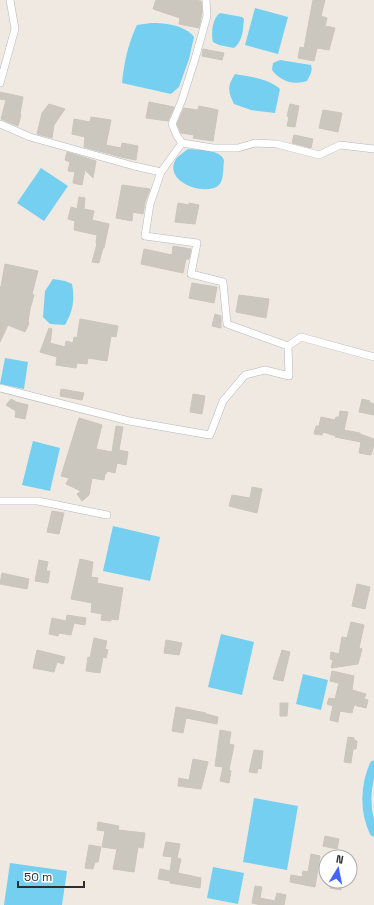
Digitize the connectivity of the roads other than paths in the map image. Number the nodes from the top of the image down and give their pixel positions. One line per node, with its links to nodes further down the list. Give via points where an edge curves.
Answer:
1 (10, 0): 3 (street, via 14,29)
2 (206, 0): 5 (street, via 207,16 182,100 172,124)
3 (0, 83)
4 (0, 124): 7 (street, via 30,137)
5 (182, 143): 6 (street, via 213,148 238,148 255,143 277,144 319,155 340,145); 7 (street)
6 (374, 149)
7 (161, 172): 8 (street, via 150,204 145,236 196,243 191,274 223,282 227,324)
8 (288, 346): 9 (street, via 301,337); 10 (street, via 289,376 265,370 245,375 223,401 210,435 129,422)
9 (374, 357)
10 (0, 388)
11 (0, 501): 12 (street, via 38,501)
12 (107, 515)

